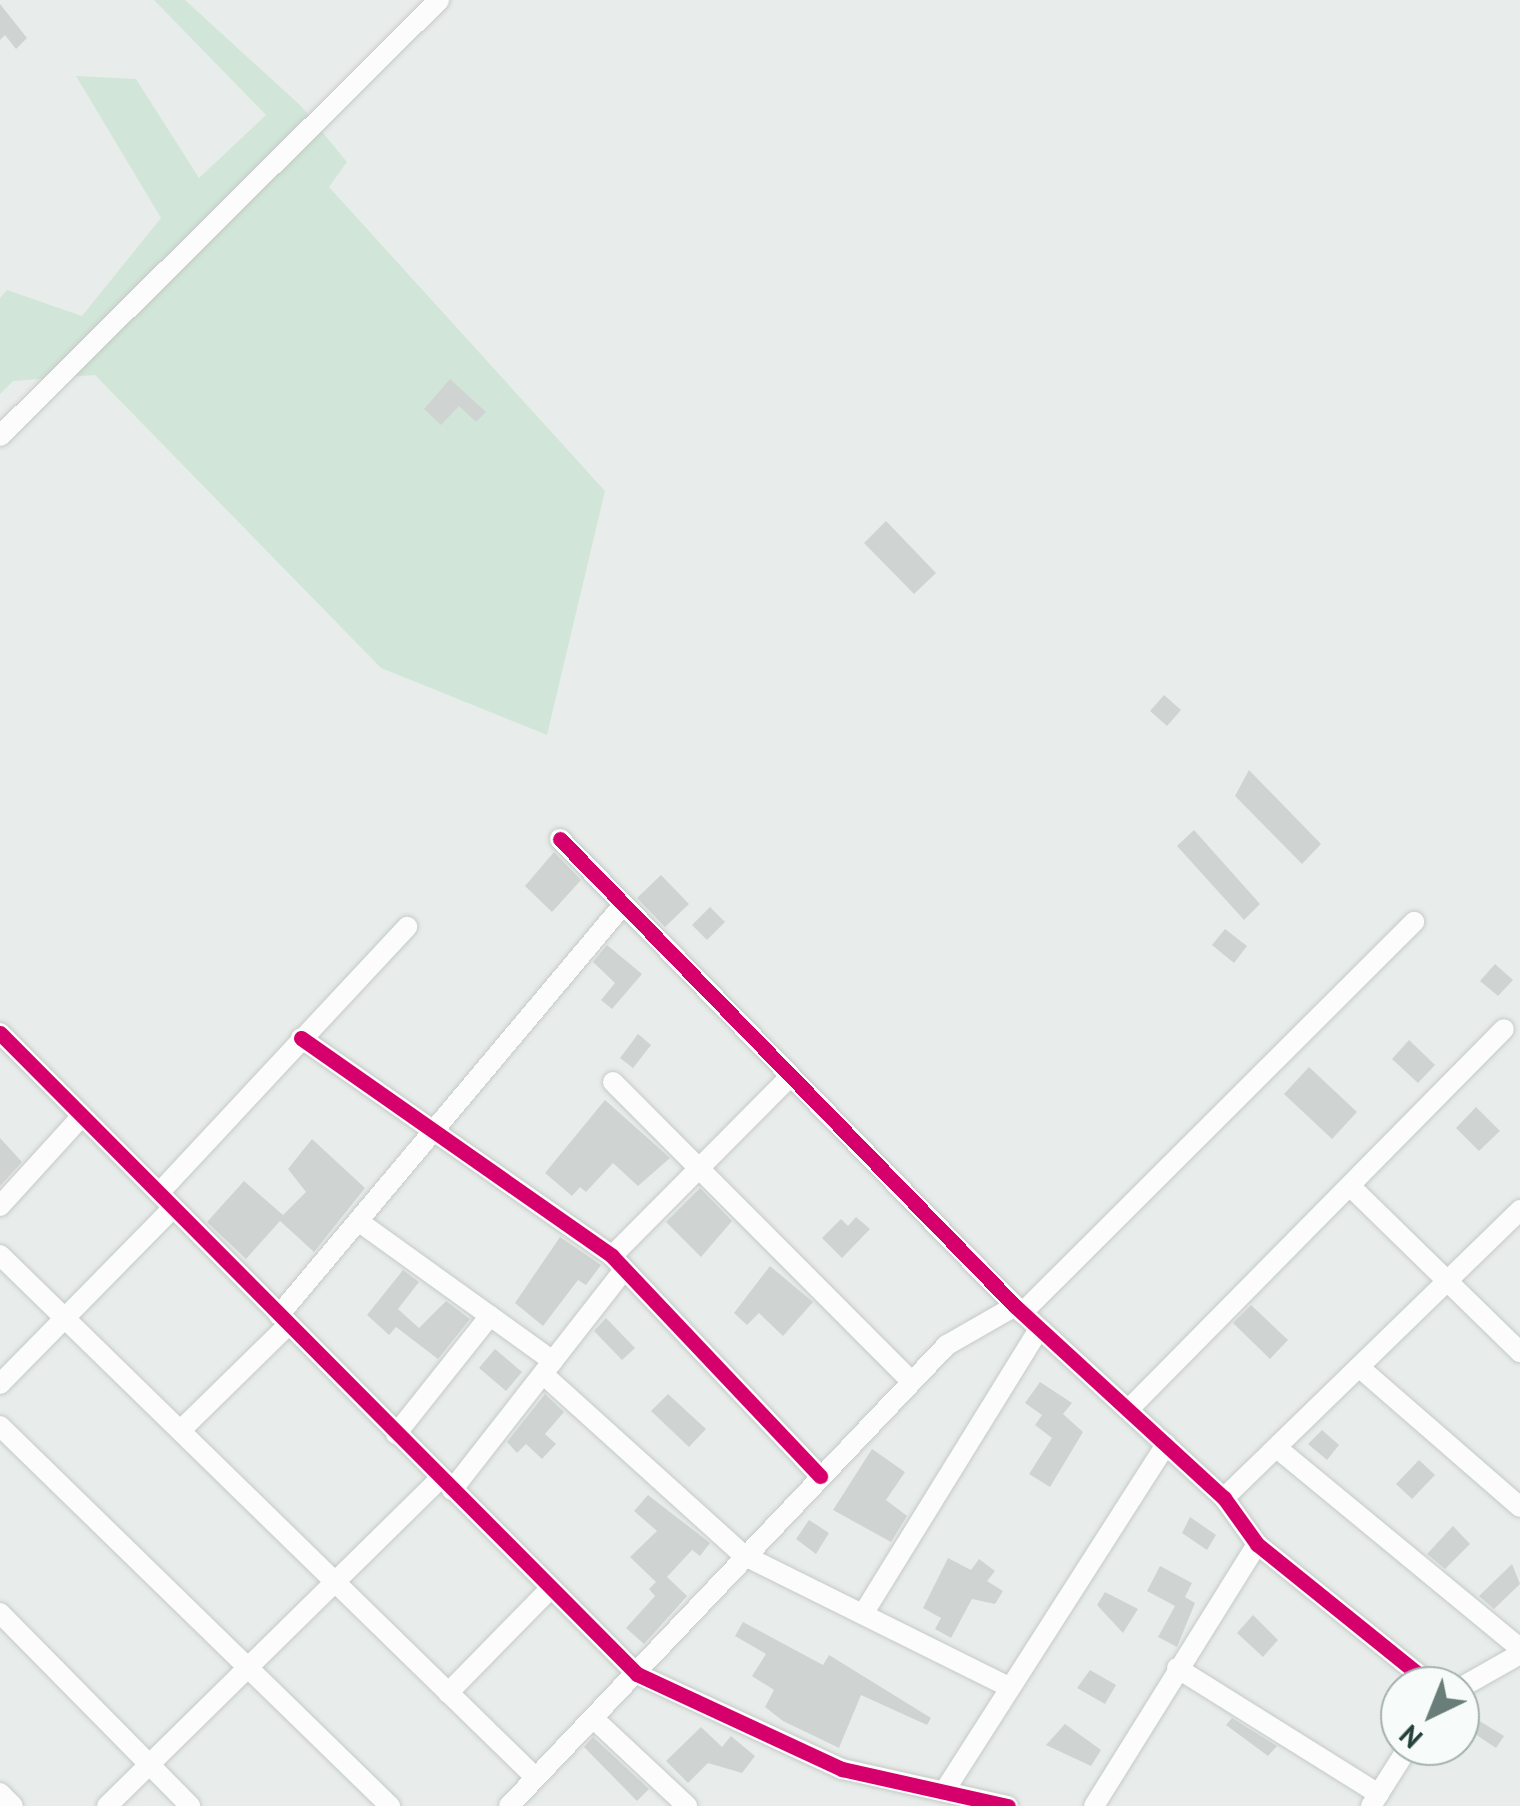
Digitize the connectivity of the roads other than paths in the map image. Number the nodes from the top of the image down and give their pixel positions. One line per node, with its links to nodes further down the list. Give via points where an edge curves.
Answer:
1 (439, 0): 2 (street)
2 (0, 436)
3 (560, 839): 4 (street)
4 (623, 905): 10 (street); 13 (street)
5 (1414, 922): 23 (street)
6 (407, 927): 9 (street)
7 (1504, 1029): 15 (street)
8 (0, 1034): 12 (street)
9 (301, 1038): 13 (street); 16 (street)
10 (791, 1076): 14 (street); 23 (street)
11 (613, 1082): 14 (street)
12 (82, 1116): 16 (street); 17 (street)
13 (433, 1131): 19 (street); 21 (street)
14 (699, 1169): 21 (street); 31 (street)
15 (1350, 1186): 22 (street); 33 (street)
16 (166, 1200): 24 (street); 26 (street)
17 (0, 1206)
18 (1520, 1210): 22 (street)
19 (358, 1222): 25 (street); 26 (street)
20 (0, 1255): 24 (street)
21 (618, 1263): 30 (street); 39 (street)
22 (1447, 1281): 28 (street); 29 (street)
23 (1019, 1310): 27 (street); 31 (street, via 961,1332)
24 (68, 1314): 32 (street); 35 (street)
25 (490, 1316): 30 (street); 36 (street)
26 (284, 1320): 35 (street); 36 (street)
27 (1040, 1329): 33 (street); 48 (street)
28 (1520, 1352)
29 (1360, 1366): 38 (street); 42 (street)
30 (548, 1368): 40 (street); 44 (street)
31 (911, 1381): 39 (street)
32 (0, 1384)
33 (1128, 1410): 37 (street)
34 (0, 1426): 52 (street)
35 (183, 1428): 45 (street)
36 (396, 1434): 40 (street)
37 (1166, 1444): 41 (street); 55 (street)
38 (1277, 1448): 41 (street); 49 (street)
39 (820, 1476): 44 (street)
40 (446, 1485): 45 (street); 46 (street)
41 (1224, 1498): 43 (street)
42 (1520, 1507)
43 (1257, 1544): 50 (street); 51 (street)
44 (743, 1556): 48 (street); 53 (street)
45 (334, 1582): 52 (street); 56 (street)
46 (550, 1589): 53 (street); 56 (street)
47 (0, 1614): 58 (street)
48 (863, 1614): 55 (street)
49 (1520, 1651): 54 (street)
50 (1408, 1666)
51 (1177, 1668): 63 (street); 72 (street)
52 (247, 1670): 58 (street); 68 (street)
53 (637, 1674): 57 (street); 61 (street, via 842,1769)
54 (1480, 1676)
55 (1007, 1686): 61 (street)
56 (448, 1693): 60 (street)
57 (593, 1718): 60 (street); 70 (street)
58 (147, 1763): 66 (street); 67 (street)
59 (1396, 1766): 63 (street)
60 (535, 1778): 69 (street)
61 (946, 1787): 64 (street)
62 (0, 1793): 65 (street)
63 (1375, 1800)
64 (979, 1802): 71 (street)
65 (13, 1806)
66 (107, 1806)
67 (190, 1806)
68 (390, 1806)
69 (509, 1806)
70 (687, 1806)
71 (1008, 1806)
72 (1094, 1806)

